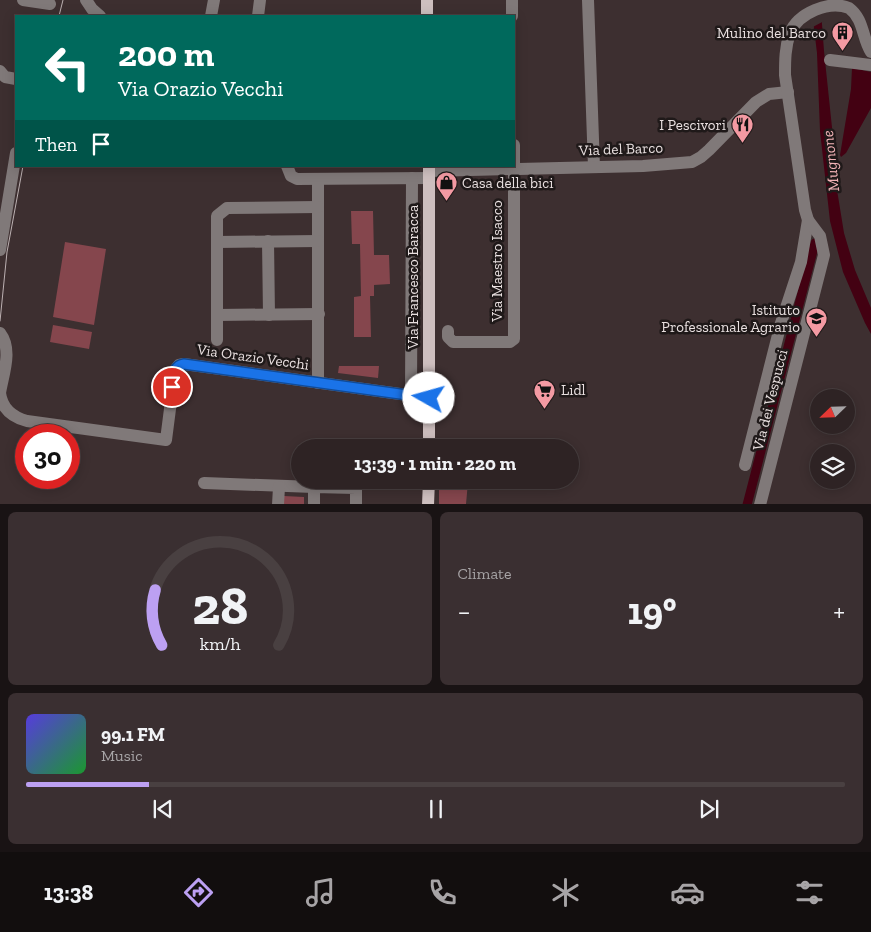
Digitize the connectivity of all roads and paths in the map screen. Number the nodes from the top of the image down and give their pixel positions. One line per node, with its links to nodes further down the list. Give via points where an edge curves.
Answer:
1 (22, 0): 8 (street)
2 (86, 0): 9 (street)
3 (214, 0): 10 (street)
4 (260, 0): 11 (street)
5 (427, 0): 12 (main road)
6 (512, 0): 13 (street)
7 (588, 0): 22 (street)
8 (50, 7)
9 (99, 15)
10 (211, 15)
11 (258, 15)
12 (428, 15)
13 (512, 15)
14 (871, 52): 19 (street, Via dei Vespucci, via 856,15 836,2 826,2 809,11 792,29 786,48)
15 (830, 60): 16 (street)
16 (871, 65)
17 (0, 71): 18 (street, via 5,77)
18 (15, 79)
19 (788, 92): 22 (street, Via del Barco, via 770,94 756,102 701,158 692,162); 28 (street, Via dei Vespucci, via 804,210)
20 (15, 159): 32 (street)
21 (287, 167): 26 (street, Via del Barco, via 295,178)
22 (594, 167): 23 (street, Via del Barco)
23 (514, 169): 24 (street, Via del Barco); 36 (street, Via Maestro Isacco, via 514,339 510,342 452,342)
24 (429, 172): 25 (street, Via del Barco); 42 (main road, Via Francesco Baracca)
25 (412, 178): 26 (street, Via del Barco); 41 (street, Via Francesco Baracca)
26 (318, 180): 27 (street)
27 (318, 207): 30 (street); 31 (street, via 228,208 217,216)
28 (814, 228): 44 (street, Via dei Vespucci, via 781,323); 55 (street, Via dei Vespucci, via 824,255)
29 (268, 241): 30 (street); 31 (street); 35 (street)
30 (318, 241): 33 (street)
31 (217, 242): 34 (street)
32 (0, 250)
33 (319, 314): 35 (street); 39 (street)
34 (217, 315): 35 (street); 38 (street)
35 (269, 315)
36 (448, 331)
37 (0, 333): 40 (street, via 7,350)
38 (217, 340)
39 (318, 383): 40 (street, Via Orazio Vecchi, via 180,364 175,370 166,440 22,419 8,412); 41 (street, Via Orazio Vecchi)
40 (0, 395)
41 (411, 396): 42 (street, Via Orazio Vecchi)
42 (429, 398): 43 (main road, Via Francesco Baracca)
43 (429, 439)
44 (745, 465)
45 (204, 483): 46 (street)
46 (279, 487): 47 (street); 51 (street)
47 (291, 487)
48 (314, 489): 52 (street)
49 (356, 489): 53 (street)
50 (429, 489): 54 (main road)
51 (278, 504)
52 (314, 504)
53 (356, 504)
54 (428, 504)
55 (760, 504)

